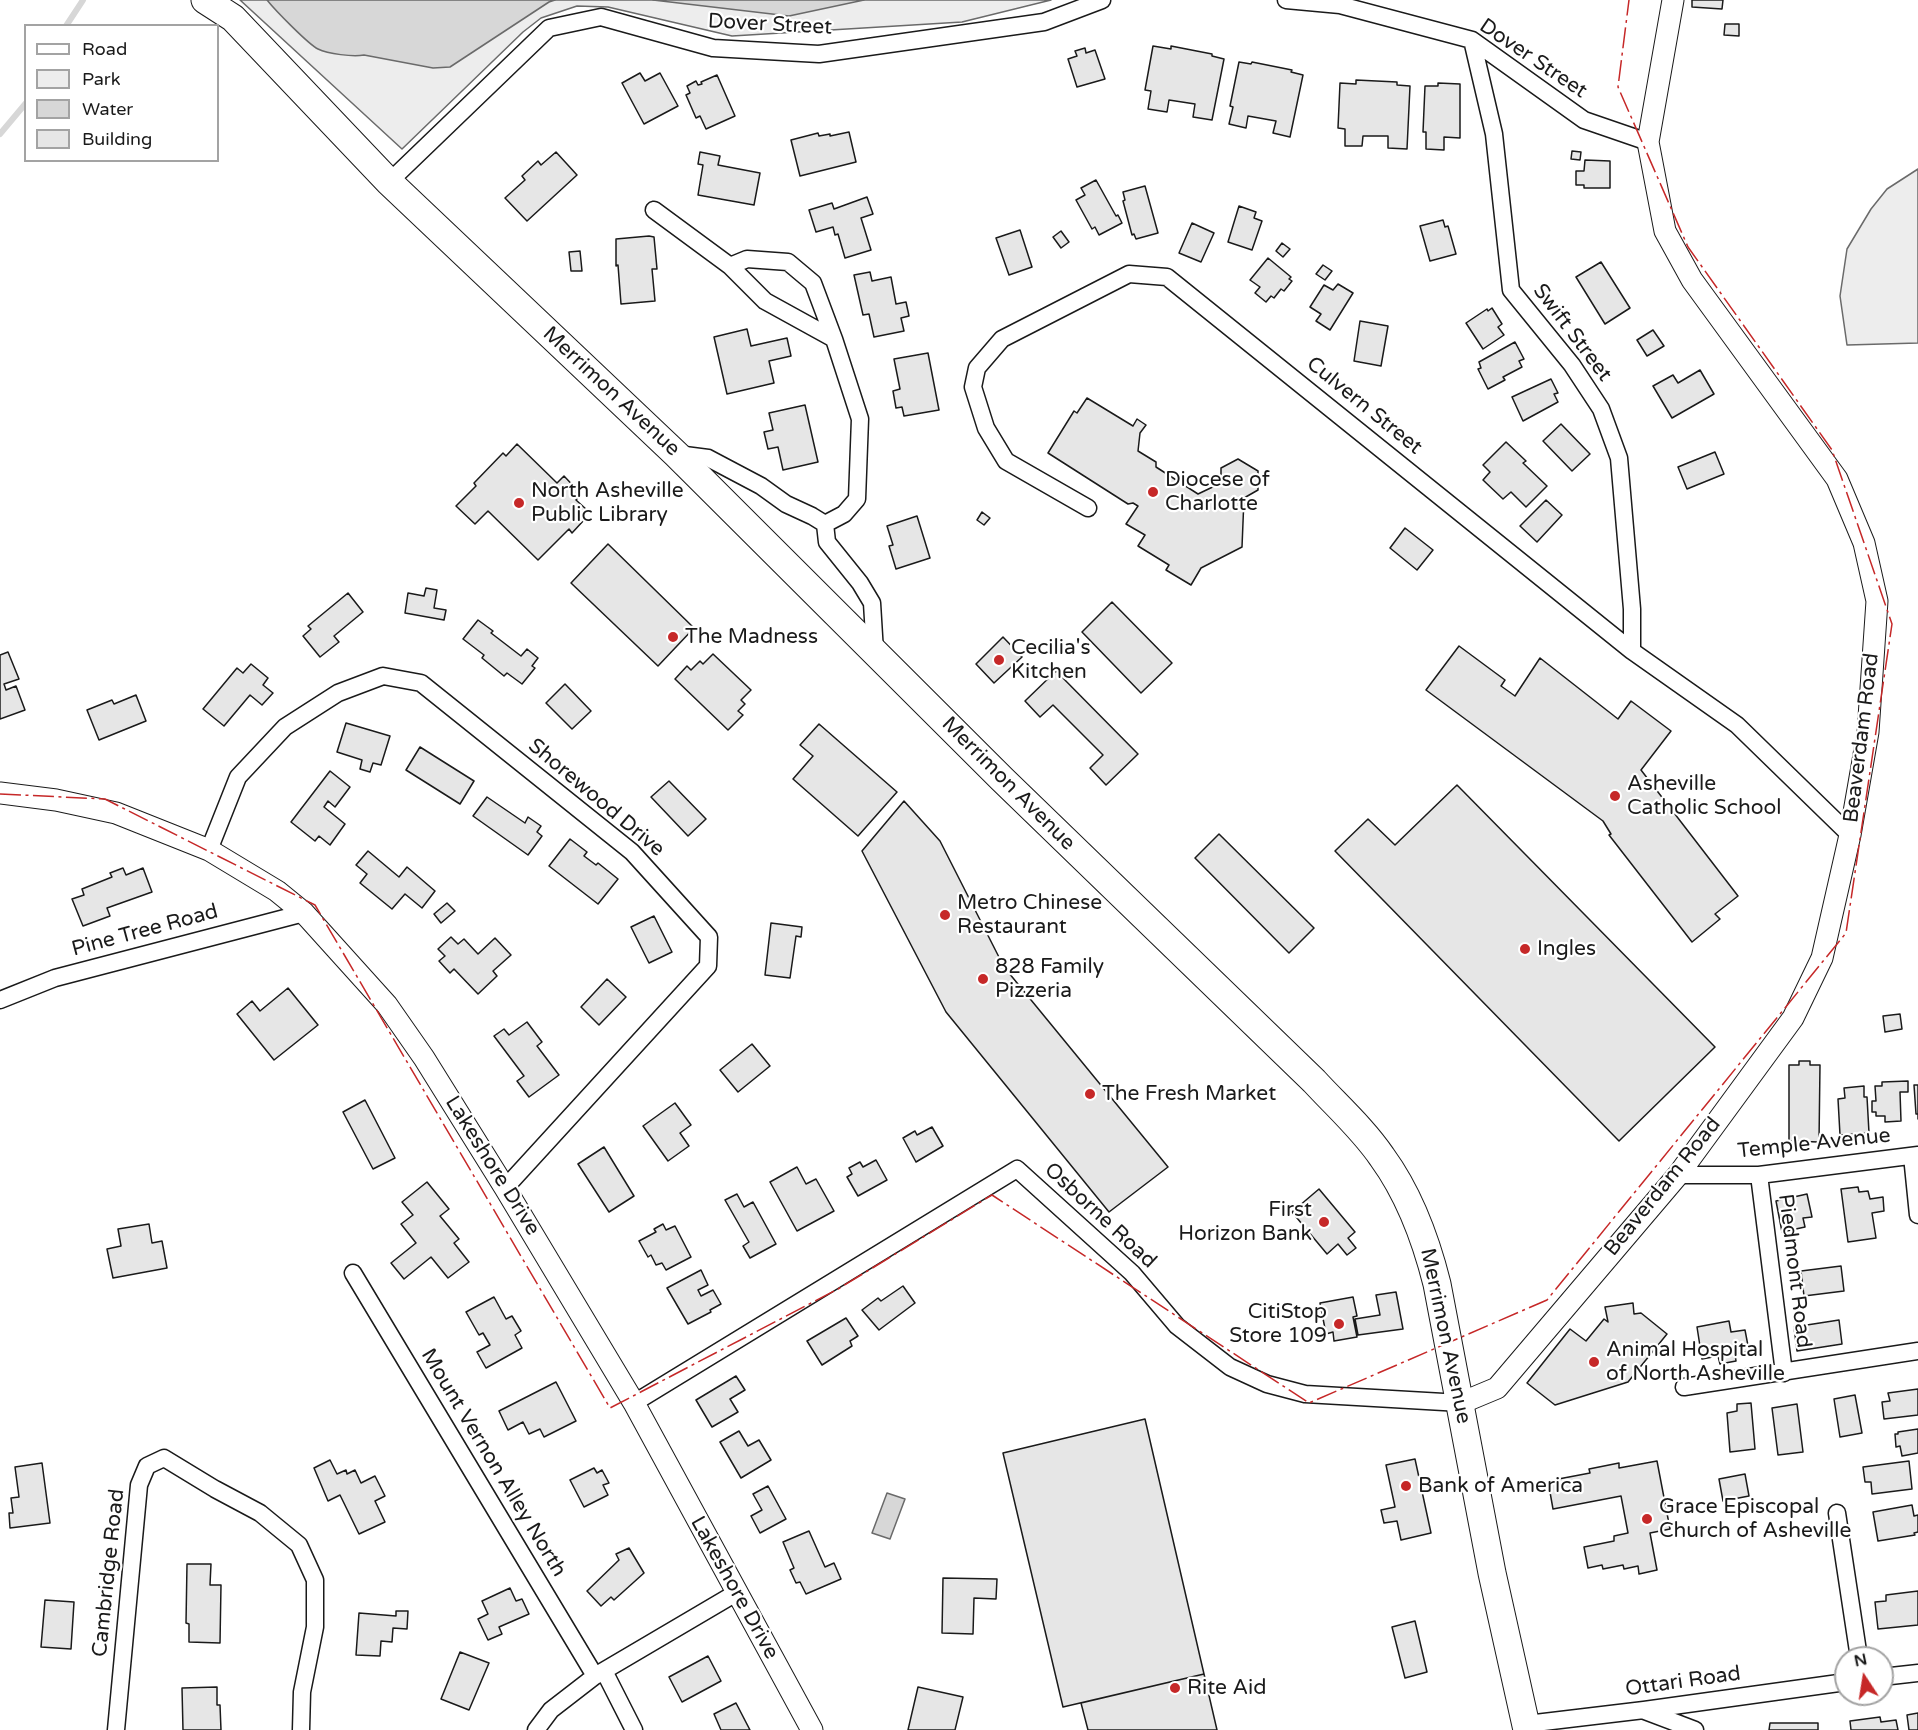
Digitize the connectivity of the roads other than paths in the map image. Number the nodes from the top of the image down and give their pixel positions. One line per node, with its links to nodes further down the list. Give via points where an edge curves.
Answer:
1 (205, 0): 7 (main road, Merrimon Avenue, via 233,18)
2 (1102, 0): 7 (street, Dover Street, via 1044,22 819,54 713,48 601,17 549,28)
3 (1286, 0): 5 (street, Dover Street, via 1340,5)
4 (1672, 0): 6 (street, Beaverdam Road)
5 (1472, 40): 6 (street, Dover Street, via 1584,120); 14 (street, Swift Street, via 1494,134 1511,290 1572,365 1601,409 1619,458)
6 (1648, 142): 17 (street, Beaverdam Road, via 1665,231 1692,280 1837,479 1864,543 1877,601 1868,732)
7 (389, 182): 11 (main road, Merrimon Avenue)
8 (654, 210): 9 (street)
9 (730, 266): 10 (street, via 765,301); 10 (street, via 747,260 788,262 813,283)
10 (834, 339): 13 (street, via 860,419 857,499 844,514)
11 (676, 453): 13 (street, via 708,458); 15 (main road, Merrimon Avenue)
12 (1088, 508): 14 (street, Culvern Street, via 1006,461 986,428 973,387 977,368 1002,339 1128,274 1167,277)
13 (825, 524): 15 (street, via 827,542 861,582 872,603)
14 (1632, 651): 17 (street, Culvern Street, via 1737,725)
15 (875, 652): 31 (main road, Merrimon Avenue, via 1314,1081 1383,1157 1429,1251)
16 (0, 793): 18 (street, Lakeshore Drive, via 116,813)
17 (1850, 835): 22 (street, Beaverdam Road, via 1822,958 1793,1018)
18 (209, 850): 19 (street, Lakeshore Drive, via 277,891); 24 (street, Shorewood Drive, via 238,777 285,728 338,693 384,676 421,683 632,852 709,938 708,966)
19 (304, 913): 20 (street, Pine Tree Road, via 55,978); 24 (street, Lakeshore Drive, via 387,1005)
20 (0, 1000)
21 (1915, 1156): 23 (street, Temple Avenue); 25 (street)
22 (1678, 1175): 23 (street, Temple Avenue); 31 (street, Beaverdam Road, via 1497,1388)
23 (1759, 1175): 28 (street, Piedmont Road)
24 (505, 1188): 30 (street, Lakeshore Drive)
25 (1918, 1215)
26 (353, 1273): 36 (street, Mount Vernon Alley North)
27 (1918, 1351): 28 (street)
28 (1784, 1373): 29 (street)
29 (1684, 1387)
30 (634, 1403): 31 (street, Osborne Road, via 1017,1169 1132,1273 1177,1326 1230,1366 1267,1384 1305,1394); 33 (street, Lakeshore Drive)
31 (1461, 1403): 40 (main road, Merrimon Avenue, via 1492,1573)
32 (1837, 1513): 34 (street)
33 (736, 1593): 36 (street); 45 (street, Lakeshore Drive)
34 (1857, 1646)
35 (1918, 1673): 37 (street)
36 (599, 1674): 43 (street, via 551,1710); 44 (street, Mount Vernon Alley North)
37 (1894, 1676)
38 (1834, 1684): 39 (street, Ottari Road)
39 (1644, 1710): 40 (street, Ottari Road); 46 (street)
40 (1527, 1727)
41 (116, 1730): 42 (street, Cambridge Road, via 139,1485 147,1466 164,1458 260,1512 299,1545 315,1580 315,1627 302,1692)
42 (301, 1730)
43 (536, 1730)
44 (634, 1730)
45 (812, 1730)
46 (1695, 1730)

